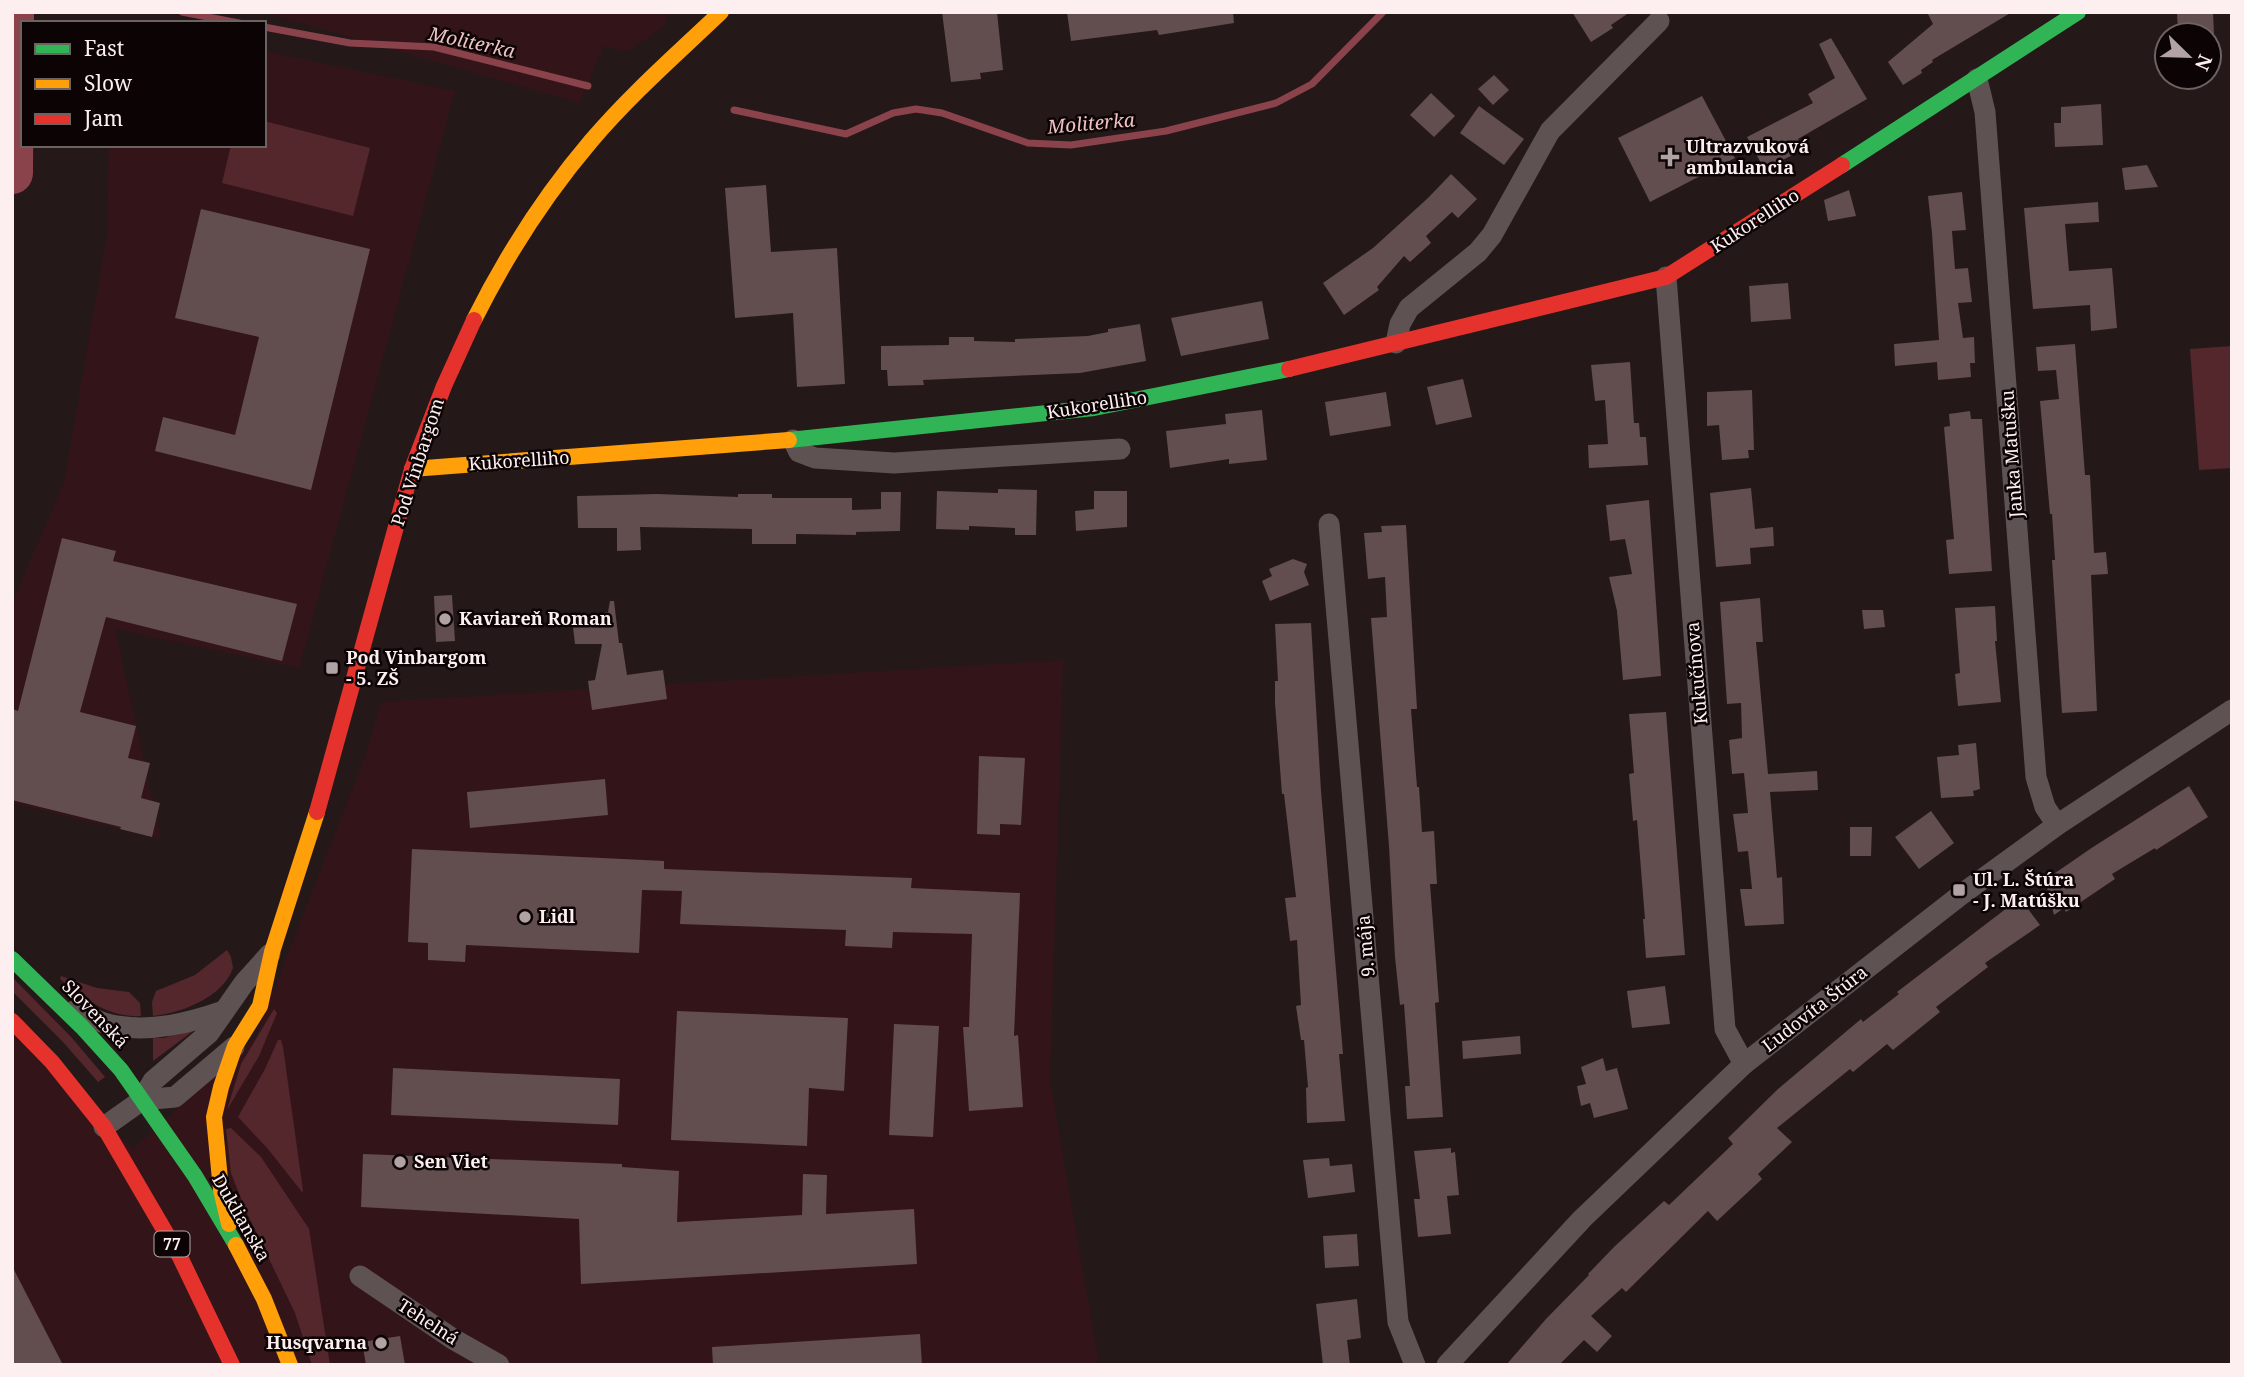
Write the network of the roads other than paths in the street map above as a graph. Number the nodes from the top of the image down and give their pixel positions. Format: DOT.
graph roads {
  1 [pos="721,12"];
  2 [pos="734,12"];
  3 [pos="2078,12"];
  4 [pos="1660,21"];
  5 [pos="693,38"];
  6 [pos="1977,79"];
  7 [pos="1666,277"];
  8 [pos="1396,343"];
  9 [pos="793,440"];
  10 [pos="1120,449"];
  11 [pos="412,469"];
  12 [pos="1329,524"];
  13 [pos="2232,710"];
  14 [pos="2057,825"];
  15 [pos="272,952"];
  16 [pos="12,959"];
  17 [pos="65,1008"];
  18 [pos="224,1011"];
  19 [pos="12,1021"];
  20 [pos="235,1046"];
  21 [pos="1744,1064"];
  22 [pos="142,1100"];
  23 [pos="104,1127"];
  24 [pos="231,1231"];
  25 [pos="359,1276"];
  26 [pos="232,1365"];
  27 [pos="290,1365"];
  28 [pos="499,1365"];
  29 [pos="1415,1365"];
  30 [pos="1447,1365"];
  1 -- 5 [label="street, Pod Vinbargom"];
  2 -- 5 [label="street, Pod Vinbargom"];
  3 -- 6 [label="street, Kukorelliho"];
  4 -- 8 [label="street"];
  5 -- 11 [label="street, Pod Vinbargom"];
  6 -- 7 [label="street, Kukorelliho"];
  6 -- 14 [label="street, Janka Matušku"];
  7 -- 8 [label="street, Kukorelliho"];
  7 -- 21 [label="street, Kukučínova"];
  8 -- 9 [label="street, Kukorelliho"];
  9 -- 10 [label="street"];
  9 -- 11 [label="street, Kukorelliho"];
  11 -- 15 [label="street, Pod Vinbargom"];
  12 -- 29 [label="street, 9. mája"];
  13 -- 14 [label="street, Ľudovíta Štúra"];
  14 -- 21 [label="street, Ľudovíta Štúra"];
  15 -- 18 [label="street, Pod Vinbargom"];
  15 -- 20 [label="street, Pod Vinbargom"];
  16 -- 17 [label="street, Slovenská"];
  17 -- 18 [label="street"];
  17 -- 22 [label="street, Slovenská"];
  18 -- 22 [label="street, Pod Vinbargom"];
  19 -- 23 [label="street, 77"];
  20 -- 22 [label="street, Pod Vinbargom"];
  20 -- 24 [label="street, Pod Vinbargom"];
  21 -- 30 [label="street, Ľudovíta Štúra"];
  22 -- 23 [label="street, Pod Vinbargom"];
  22 -- 24 [label="street, Duklianska"];
  23 -- 26 [label="street, 77"];
  24 -- 27 [label="street, Duklianska"];
  25 -- 28 [label="street, Tehelná"];
}
